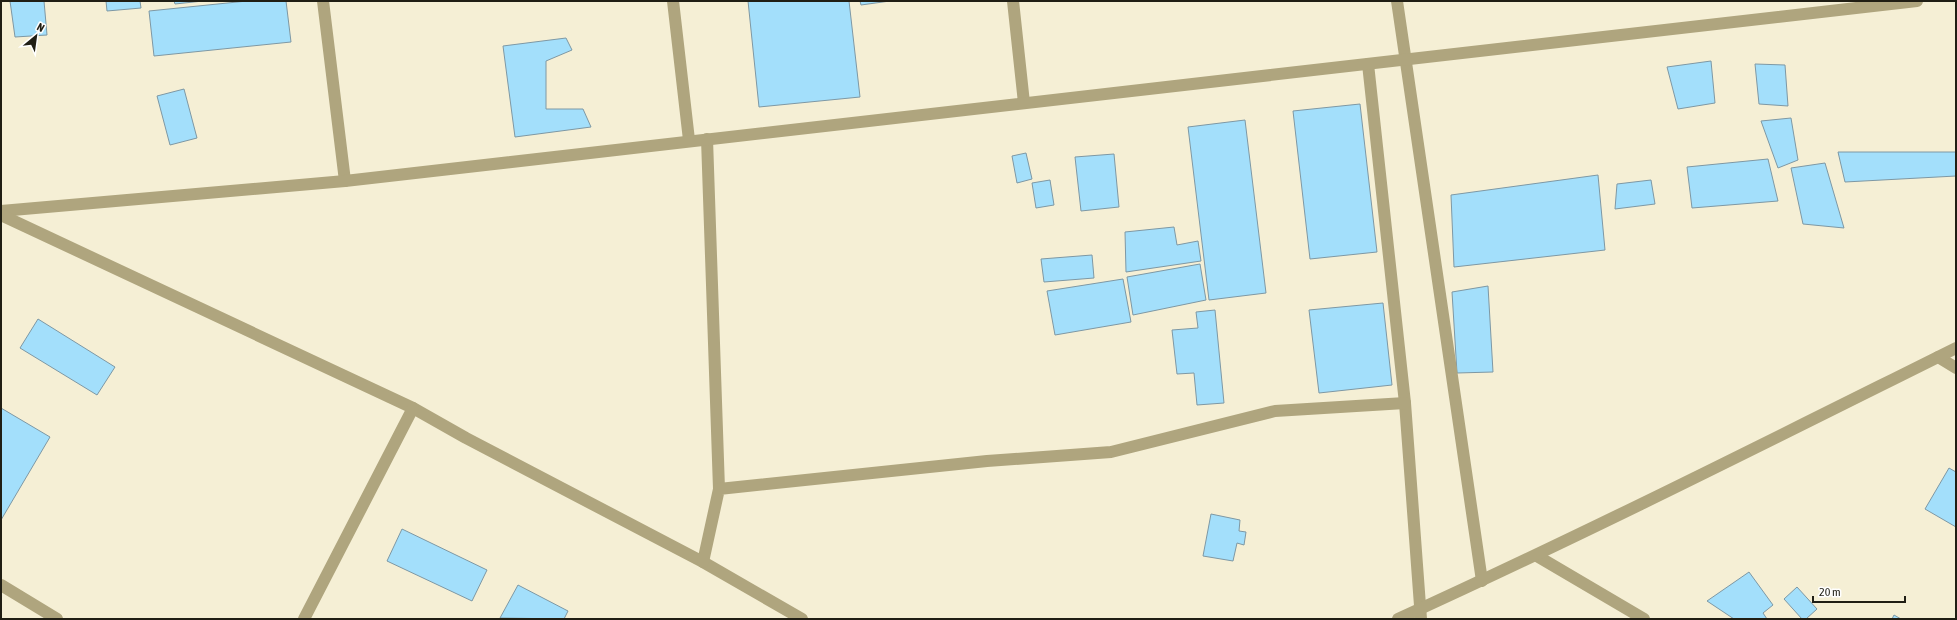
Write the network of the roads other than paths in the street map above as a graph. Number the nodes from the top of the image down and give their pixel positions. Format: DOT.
graph roads {
  1 [pos="323,1"];
  2 [pos="673,1"];
  3 [pos="1014,1"];
  4 [pos="1397,1"];
  5 [pos="1917,1"];
  6 [pos="1406,59"];
  7 [pos="1368,64"];
  8 [pos="1024,103"];
  9 [pos="707,138"];
  10 [pos="689,140"];
  11 [pos="345,181"];
  12 [pos="1,211"];
  13 [pos="1,215"];
  14 [pos="1956,348"];
  15 [pos="1938,357"];
  16 [pos="1956,368"];
  17 [pos="1405,403"];
  18 [pos="413,408"];
  19 [pos="719,489"];
  20 [pos="1537,556"];
  21 [pos="703,562"];
  22 [pos="1482,581"];
  23 [pos="1,585"];
  24 [pos="1421,614"];
  25 [pos="57,619"];
  26 [pos="304,619"];
  27 [pos="802,619"];
  28 [pos="1398,619"];
  29 [pos="1644,619"];
  1 -- 11 [label="street"];
  2 -- 10 [label="street"];
  3 -- 8 [label="street"];
  4 -- 6 [label="street"];
  5 -- 6 [label="street"];
  6 -- 7 [label="street"];
  6 -- 22 [label="street"];
  7 -- 8 [label="street"];
  7 -- 17 [label="street"];
  8 -- 9 [label="street"];
  9 -- 10 [label="street"];
  9 -- 19 [label="street"];
  10 -- 11 [label="street"];
  11 -- 12 [label="street"];
  13 -- 18 [label="street"];
  14 -- 15 [label="street"];
  15 -- 16 [label="street"];
  15 -- 20 [label="street"];
  17 -- 19 [label="street"];
  17 -- 24 [label="street"];
  18 -- 21 [label="street"];
  18 -- 26 [label="street"];
  19 -- 21 [label="street"];
  20 -- 22 [label="street"];
  20 -- 29 [label="street"];
  21 -- 27 [label="street"];
  22 -- 24 [label="street"];
  23 -- 25 [label="street"];
  24 -- 28 [label="street"];
}
